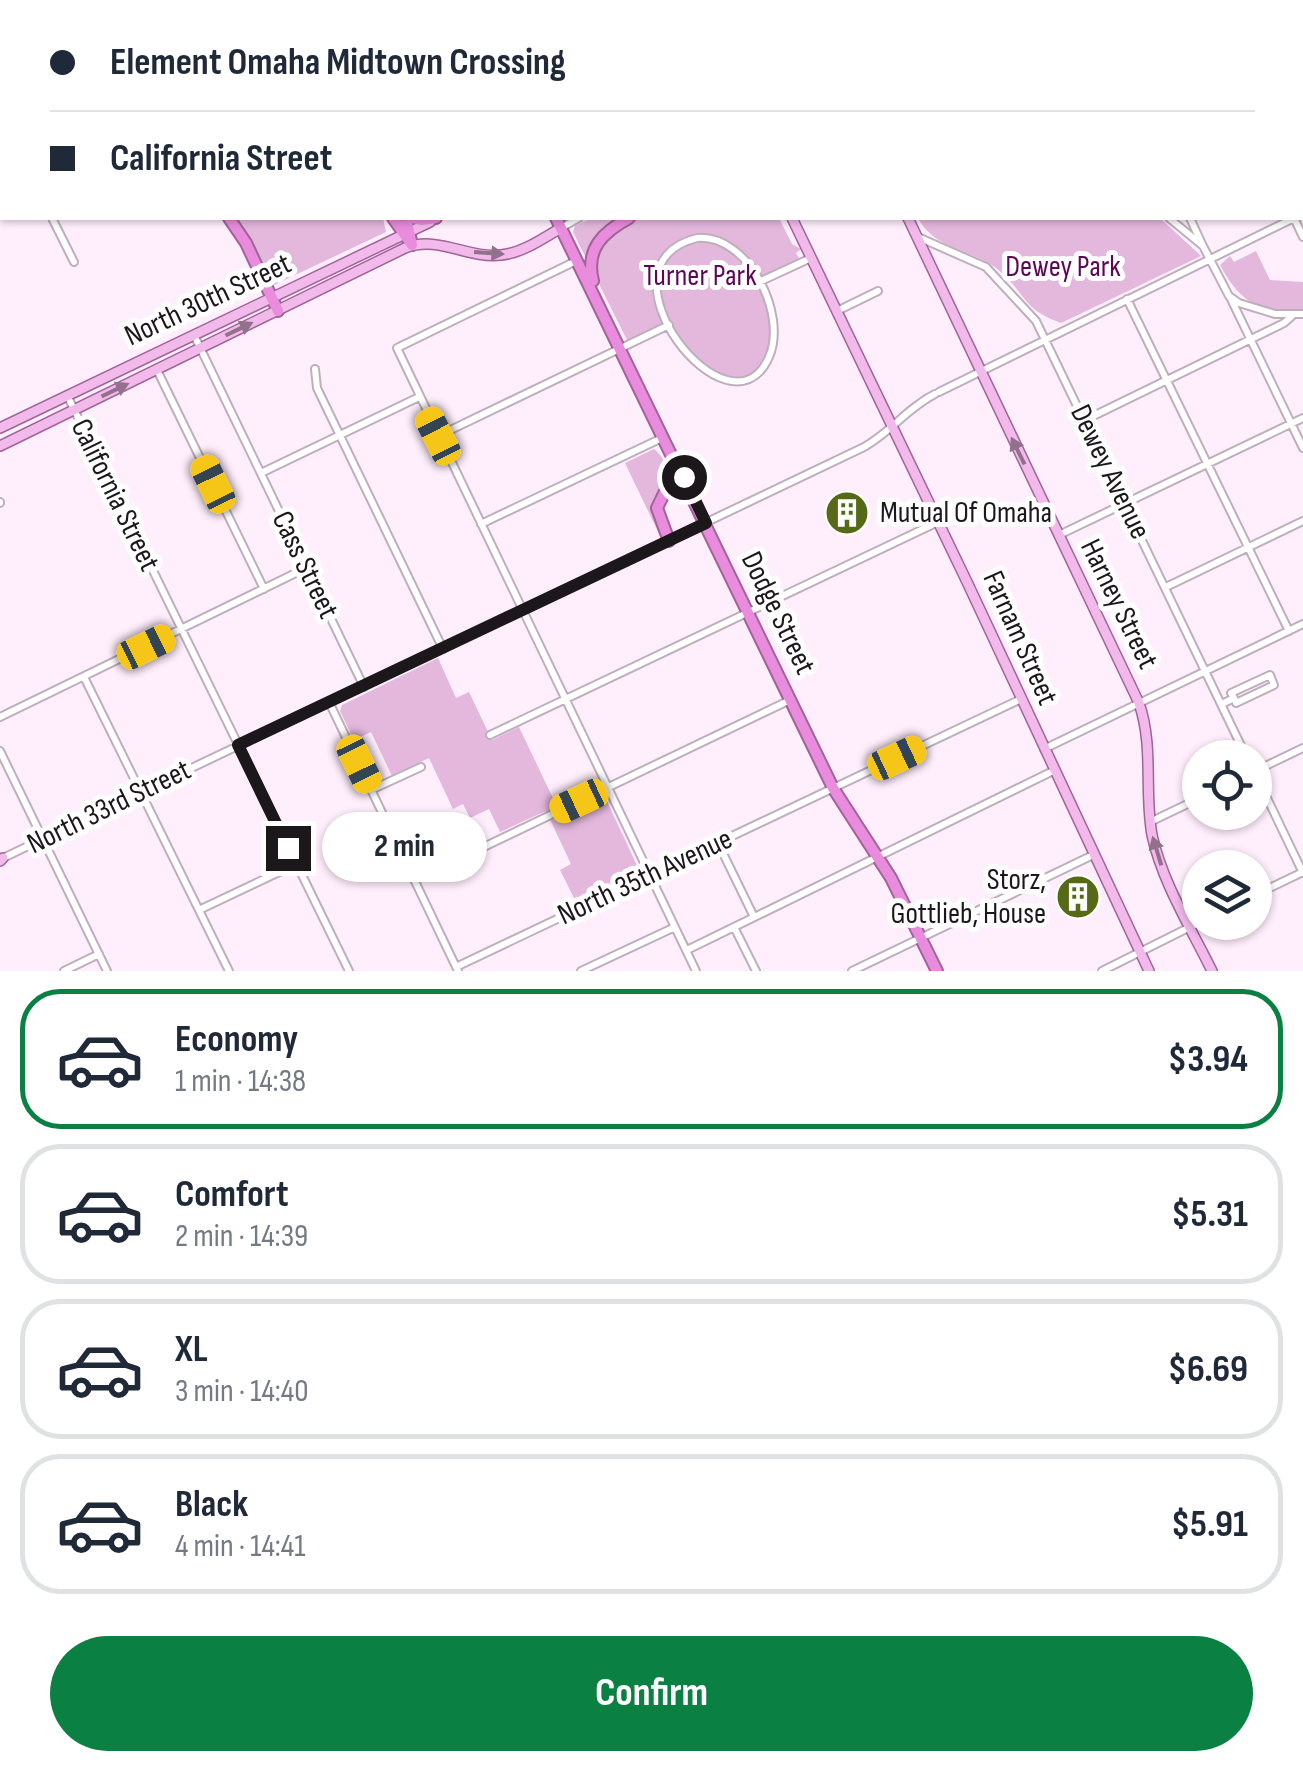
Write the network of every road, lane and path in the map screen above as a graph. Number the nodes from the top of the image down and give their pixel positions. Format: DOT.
graph roads {
  1 [pos="53,220"];
  2 [pos="231,220"];
  3 [pos="395,220"];
  4 [pos="410,220"];
  5 [pos="433,220"];
  6 [pos="626,220"];
  7 [pos="793,220"];
  8 [pos="909,220"];
  9 [pos="1171,220"];
  10 [pos="1191,220"];
  11 [pos="1290,220"];
  12 [pos="558,223"];
  13 [pos="406,234"];
  14 [pos="917,236"];
  15 [pos="568,243"];
  16 [pos="412,245"];
  17 [pos="594,246"];
  18 [pos="1203,246"];
  19 [pos="811,258"];
  20 [pos="1210,258"];
  21 [pos="578,260"];
  22 [pos="74,262"];
  23 [pos="759,282"];
  24 [pos="876,292"];
  25 [pos="271,296"];
  26 [pos="1229,296"];
  27 [pos="1127,299"];
  28 [pos="601,306"];
  29 [pos="278,310"];
  30 [pos="836,311"];
  31 [pos="1303,314"];
  32 [pos="1292,316"];
  33 [pos="669,325"];
  34 [pos="194,334"];
  35 [pos="1045,339"];
  36 [pos="1250,340"];
  37 [pos="201,348"];
  38 [pos="621,348"];
  39 [pos="315,369"];
  40 [pos="157,370"];
  41 [pos="980,372"];
  42 [pos="1166,380"];
  43 [pos="67,395"];
  44 [pos="419,396"];
  45 [pos="74,410"];
  46 [pos="1303,418"];
  47 [pos="1084,420"];
  48 [pos="1291,424"];
  49 [pos="892,426"];
  50 [pos="0,428"];
  51 [pos="340,434"];
  52 [pos="438,436"];
  53 [pos="666,440"];
  54 [pos="0,446"];
  55 [pos="1303,448"];
  56 [pos="1208,464"];
  57 [pos="261,473"];
  58 [pos="1126,503"];
  59 [pos="1303,520"];
  60 [pos="938,522"];
  61 [pos="706,523"];
  62 [pos="481,524"];
  63 [pos="1059,535"];
  64 [pos="669,541"];
  65 [pos="1248,547"];
  66 [pos="306,568"];
  67 [pos="1166,586"];
  68 [pos="264,589"];
  69 [pos="522,611"];
  70 [pos="749,612"];
  71 [pos="1303,624"];
  72 [pos="181,630"];
  73 [pos="1289,631"];
  74 [pos="443,649"];
  75 [pos="1206,670"];
  76 [pos="84,677"];
  77 [pos="364,688"];
  78 [pos="1234,698"];
  79 [pos="565,700"];
  80 [pos="792,700"];
  81 [pos="1020,700"];
  82 [pos="329,702"];
  83 [pos="1139,703"];
  84 [pos="1222,704"];
  85 [pos="0,718"];
  86 [pos="490,735"];
  87 [pos="1239,740"];
  88 [pos="238,745"];
  89 [pos="1303,748"];
  90 [pos="1043,750"];
  91 [pos="0,751"];
  92 [pos="1272,764"];
  93 [pos="421,767"];
  94 [pos="1053,772"];
  95 [pos="608,788"];
  96 [pos="834,788"];
  97 [pos="372,790"];
  98 [pos="140,792"];
  99 [pos="1182,807"];
  100 [pos="1272,807"];
  101 [pos="1150,822"];
  102 [pos="43,839"];
  103 [pos="718,843"];
  104 [pos="1093,855"];
  105 [pos="877,857"];
  106 [pos="1,859"];
  107 [pos="296,864"];
  108 [pos="1303,872"];
  109 [pos="650,875"];
  110 [pos="414,880"];
  111 [pos="1272,888"];
  112 [pos="1182,900"];
  113 [pos="199,910"];
  114 [pos="754,917"];
  115 [pos="675,927"];
  116 [pos="734,927"];
  117 [pos="1182,932"];
  118 [pos="921,938"];
  119 [pos="1201,940"];
  120 [pos="686,950"];
  121 [pos="1140,952"];
  122 [pos="99,954"];
  123 [pos="457,969"];
  124 [pos="64,971"];
  125 [pos="107,971"];
  126 [pos="229,971"];
  127 [pos="348,971"];
  128 [pos="582,971"];
  129 [pos="696,971"];
  130 [pos="756,971"];
  131 [pos="852,971"];
  132 [pos="937,971"];
  133 [pos="1102,971"];
  134 [pos="1149,971"];
  135 [pos="1212,971"];
  1 -- 22 [label="street"];
  2 -- 25 [label="highway"];
  3 -- 13 [label="highway"];
  4 -- 13 [label="highway"];
  5 -- 13 [label="main road, North 30th Street"];
  6 -- 17 [label="highway"];
  7 -- 19 [label="main road, Farnam Street"];
  8 -- 14 [label="main road, Harney Street"];
  9 -- 18 [label="street"];
  10 -- 18 [label="street"];
  11 -- 20 [label="street, North 33rd Street"];
  12 -- 15 [label="highway, Dodge Street"];
  16 -- 12 [label="main road, one-way"];
  13 -- 16 [label="highway"];
  13 -- 25 [label="main road, North 30th Street"];
  14 -- 35 [label="street, Dewey Avenue"];
  14 -- 41 [label="main road, Harney Street"];
  15 -- 17 [label="highway"];
  15 -- 21 [label="highway, Dodge Street"];
  16 -- 29 [label="main road, North 30th Street"];
  17 -- 28 [label="highway"];
  18 -- 20 [label="street"];
  19 -- 23 [label="street"];
  19 -- 30 [label="main road, Farnam Street"];
  20 -- 26 [label="street"];
  20 -- 27 [label="street, North 33rd Street"];
  21 -- 28 [label="highway, Dodge Street"];
  21 -- 44 [label="street"];
  23 -- 33 [label="street"];
  23 -- 33 [label="street"];
  24 -- 30 [label="street"];
  25 -- 29 [label="highway"];
  25 -- 34 [label="main road, North 30th Street"];
  26 -- 32 [label="street"];
  26 -- 36 [label="street"];
  27 -- 35 [label="street, North 33rd Street"];
  27 -- 42 [label="street"];
  28 -- 38 [label="highway, Dodge Street"];
  37 -- 29 [label="main road, North 30th Street, one-way"];
  30 -- 49 [label="main road, Farnam Street"];
  31 -- 32 [label="street"];
  32 -- 36 [label="street"];
  33 -- 38 [label="street"];
  34 -- 37 [label="street, Cass Street"];
  34 -- 43 [label="main road, North 30th Street"];
  35 -- 41 [label="street, North 33rd Street"];
  35 -- 47 [label="street, Dewey Avenue"];
  36 -- 42 [label="street"];
  36 -- 48 [label="street"];
  37 -- 40 [label="main road, North 30th Street"];
  37 -- 57 [label="street, Cass Street"];
  38 -- 52 [label="street"];
  38 -- 53 [label="highway, Dodge Street"];
  39 -- 51 [label="street"];
  45 -- 40 [label="main road, North 30th Street, one-way"];
  40 -- 68 [label="street"];
  41 -- 49 [label="street, North 33rd Street"];
  63 -- 41 [label="main road, Harney Street, one-way"];
  42 -- 47 [label="street"];
  42 -- 56 [label="street"];
  43 -- 45 [label="street, California Street"];
  43 -- 50 [label="main road, North 30th Street"];
  44 -- 51 [label="street"];
  44 -- 52 [label="street"];
  45 -- 54 [label="main road, North 30th Street"];
  45 -- 72 [label="street, California Street"];
  46 -- 48 [label="street"];
  47 -- 58 [label="street, Dewey Avenue"];
  48 -- 55 [label="street"];
  48 -- 56 [label="street"];
  49 -- 60 [label="main road, Farnam Street"];
  49 -- 61 [label="street, North 33rd Street"];
  51 -- 57 [label="street"];
  51 -- 74 [label="street"];
  52 -- 62 [label="street"];
  53 -- 61 [label="highway, Dodge Street"];
  53 -- 62 [label="street"];
  53 -- 64 [label="highway"];
  56 -- 58 [label="street"];
  56 -- 65 [label="street"];
  57 -- 66 [label="street, Cass Street"];
  58 -- 63 [label="street"];
  58 -- 67 [label="street, Dewey Avenue"];
  59 -- 65 [label="street"];
  60 -- 70 [label="street"];
  60 -- 81 [label="main road, Farnam Street"];
  61 -- 64 [label="street, North 33rd Street"];
  61 -- 70 [label="highway, Dodge Street"];
  62 -- 69 [label="street"];
  63 -- 83 [label="main road, Harney Street"];
  64 -- 69 [label="street, North 33rd Street"];
  65 -- 67 [label="street"];
  65 -- 73 [label="street"];
  66 -- 68 [label="street"];
  66 -- 77 [label="street, Cass Street"];
  67 -- 75 [label="street, Dewey Avenue"];
  68 -- 72 [label="street"];
  69 -- 74 [label="street, North 33rd Street"];
  69 -- 79 [label="street"];
  70 -- 79 [label="street"];
  70 -- 80 [label="highway, Dodge Street"];
  71 -- 73 [label="street"];
  72 -- 76 [label="street"];
  72 -- 88 [label="street, California Street"];
  73 -- 75 [label="street"];
  74 -- 77 [label="street, North 33rd Street"];
  75 -- 83 [label="street"];
  75 -- 84 [label="street, Dewey Avenue"];
  76 -- 85 [label="street"];
  76 -- 98 [label="street"];
  77 -- 82 [label="street, North 33rd Street"];
  78 -- 78 [label="street"];
  78 -- 84 [label="street"];
  79 -- 86 [label="street"];
  79 -- 95 [label="street"];
  80 -- 95 [label="street"];
  80 -- 96 [label="highway, Dodge Street"];
  81 -- 90 [label="main road, Farnam Street"];
  81 -- 96 [label="street, North 35th Avenue"];
  82 -- 88 [label="street, North 33rd Street"];
  82 -- 97 [label="street"];
  83 -- 90 [label="street"];
  83 -- 101 [label="main road, Harney Street"];
  84 -- 87 [label="street, Dewey Avenue"];
  88 -- 98 [label="street, North 33rd Street"];
  88 -- 107 [label="street, California Street"];
  89 -- 92 [label="street"];
  90 -- 94 [label="main road, Farnam Street"];
  91 -- 102 [label="street"];
  93 -- 97 [label="street"];
  94 -- 104 [label="main road, Farnam Street"];
  94 -- 105 [label="street"];
  95 -- 109 [label="street"];
  95 -- 110 [label="street"];
  96 -- 103 [label="street, North 35th Avenue"];
  96 -- 105 [label="highway, Dodge Street"];
  97 -- 110 [label="street"];
  98 -- 102 [label="street, North 33rd Street"];
  98 -- 113 [label="street"];
  99 -- 101 [label="street"];
  100 -- 108 [label="street"];
  112 -- 101 [label="main road, Harney Street, one-way"];
  102 -- 106 [label="street, North 33rd Street"];
  102 -- 122 [label="street"];
  103 -- 109 [label="street, North 35th Avenue"];
  103 -- 114 [label="street"];
  104 -- 118 [label="street"];
  104 -- 121 [label="main road, Farnam Street"];
  105 -- 114 [label="street"];
  105 -- 118 [label="highway, Dodge Street"];
  107 -- 113 [label="street"];
  107 -- 127 [label="street, California Street"];
  108 -- 111 [label="street"];
  109 -- 115 [label="street"];
  109 -- 123 [label="street, North 35th Avenue"];
  110 -- 123 [label="street"];
  113 -- 126 [label="street"];
  114 -- 116 [label="street"];
  115 -- 120 [label="street"];
  115 -- 128 [label="street"];
  116 -- 120 [label="street"];
  116 -- 130 [label="street"];
  117 -- 121 [label="street"];
  118 -- 131 [label="street"];
  118 -- 132 [label="highway, Dodge Street"];
  119 -- 135 [label="main road, Harney Street"];
  120 -- 129 [label="street"];
  121 -- 133 [label="street"];
  121 -- 134 [label="main road, Farnam Street"];
  122 -- 124 [label="street"];
  122 -- 125 [label="street"];
}
